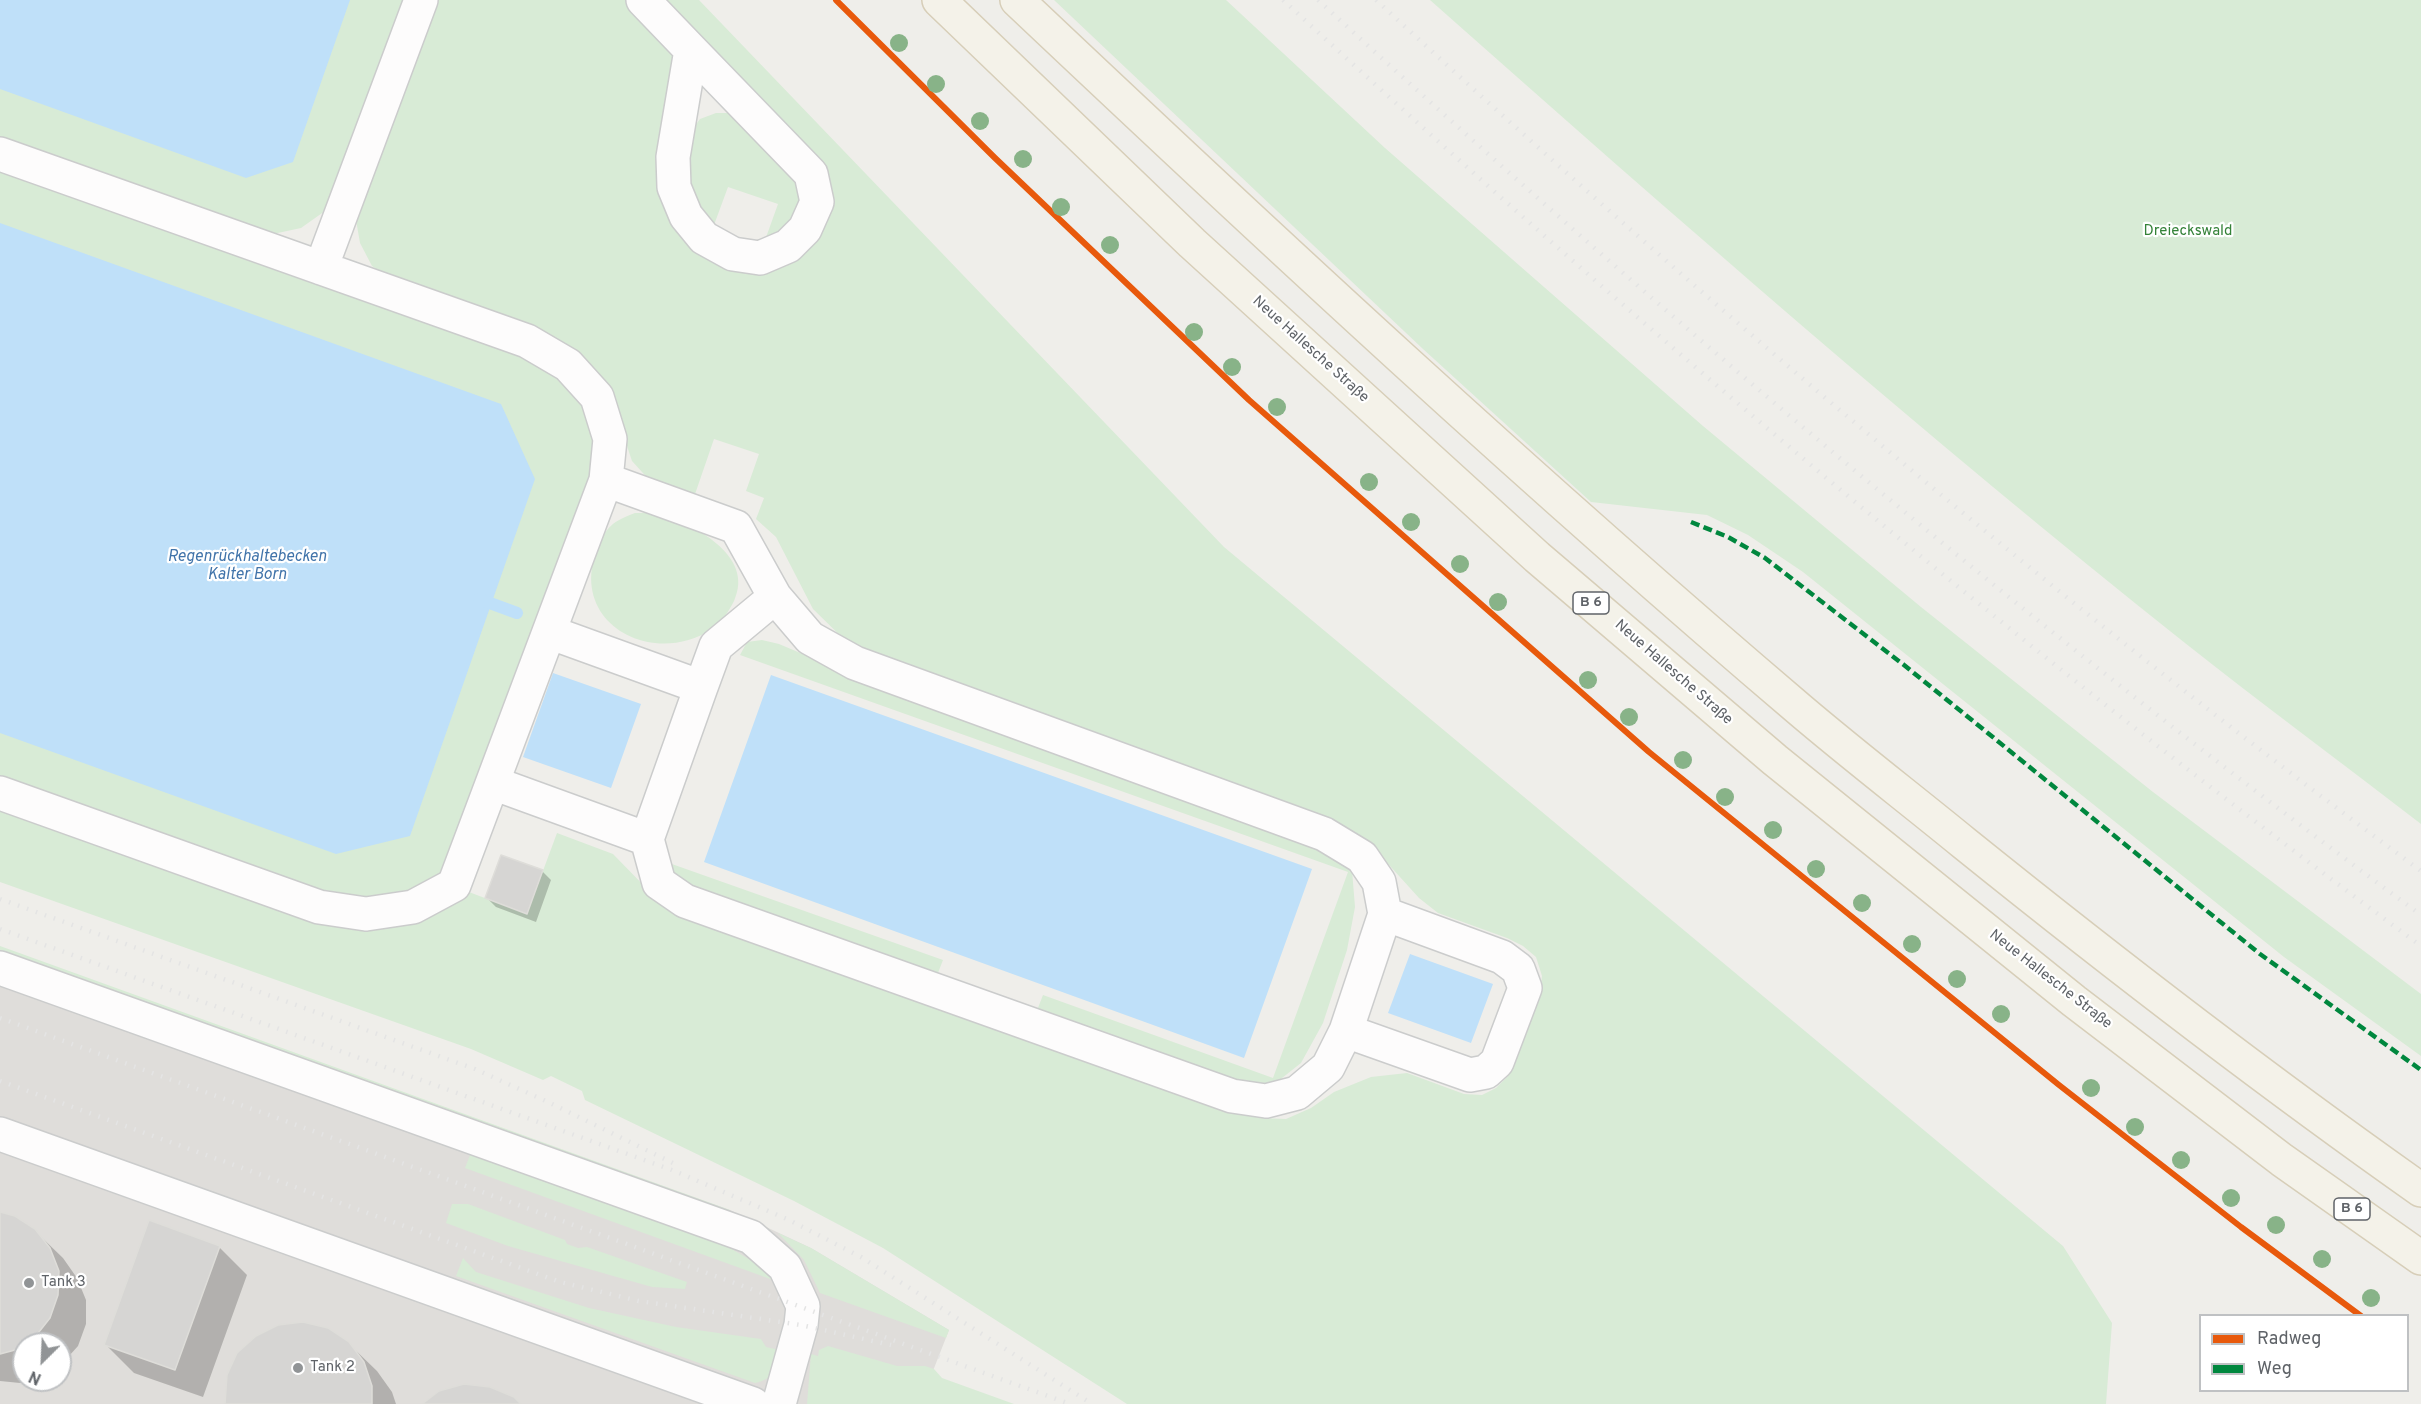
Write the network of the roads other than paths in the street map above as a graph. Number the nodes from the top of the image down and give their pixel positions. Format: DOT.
graph roads {
  1 [pos="421,0"];
  2 [pos="643,0"];
  3 [pos="939,0"];
  4 [pos="1017,0"];
  5 [pos="691,50"];
  6 [pos="0,154"];
  7 [pos="321,268"];
  8 [pos="606,480"];
  9 [pos="775,597"];
  10 [pos="549,633"];
  11 [pos="701,687"];
  12 [pos="493,783"];
  13 [pos="0,793"];
  14 [pos="647,839"];
  15 [pos="1385,914"];
  16 [pos="0,968"];
  17 [pos="1346,1031"];
  18 [pos="0,1134"];
  19 [pos="2421,1190"];
  20 [pos="2421,1258"];
  21 [pos="753,1404"];
  22 [pos="779,1404"];
  1 -- 7 [label="lane"];
  2 -- 5 [label="lane"];
  3 -- 20 [label="main road, Neue Hallesche Straße / B 6"];
  4 -- 19 [label="main road"];
  5 -- 5 [label="lane"];
  6 -- 7 [label="lane"];
  7 -- 8 [label="lane"];
  8 -- 9 [label="lane"];
  8 -- 10 [label="lane"];
  9 -- 11 [label="lane"];
  9 -- 15 [label="lane"];
  10 -- 11 [label="lane"];
  10 -- 12 [label="lane"];
  11 -- 14 [label="lane"];
  12 -- 13 [label="lane"];
  12 -- 14 [label="lane"];
  14 -- 17 [label="lane"];
  15 -- 17 [label="lane"];
  15 -- 17 [label="lane"];
  16 -- 22 [label="lane"];
  18 -- 21 [label="lane"];
}
